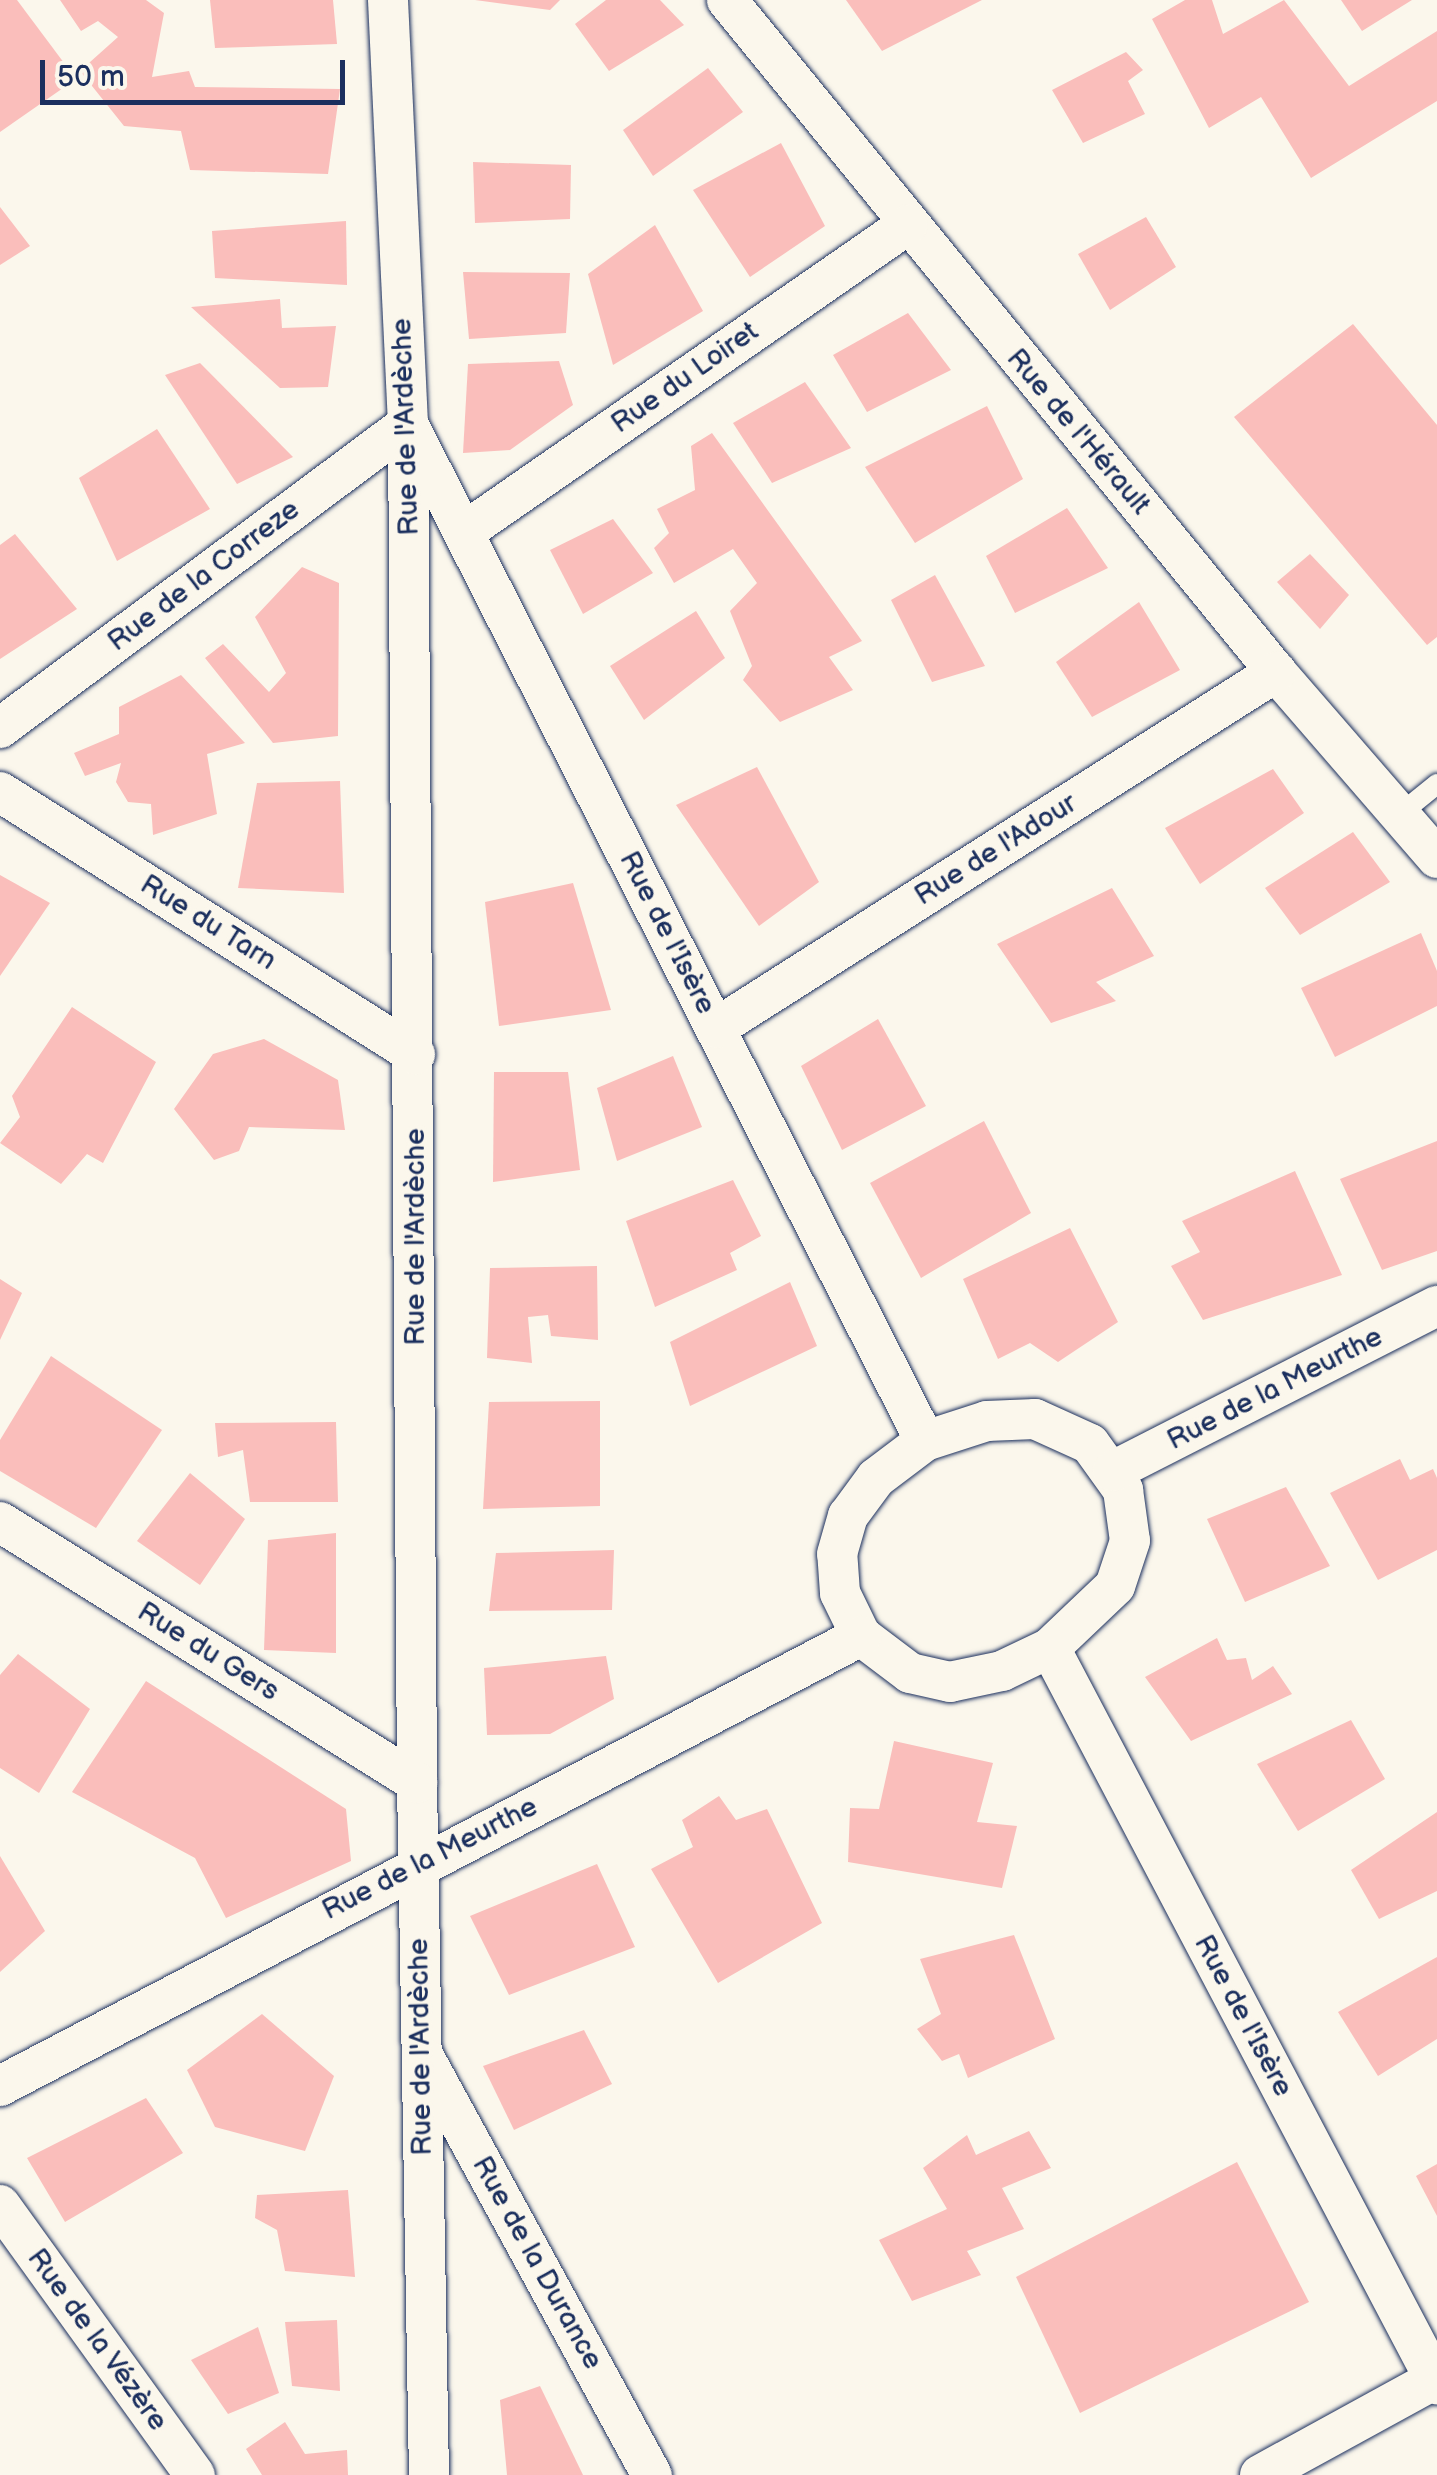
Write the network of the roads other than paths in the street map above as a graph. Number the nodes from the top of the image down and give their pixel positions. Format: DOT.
graph roads {
  1 [pos="388,0"];
  2 [pos="728,0"];
  3 [pos="907,224"];
  4 [pos="408,424"];
  5 [pos="464,532"];
  6 [pos="1276,672"];
  7 [pos="0,728"];
  8 [pos="1437,784"];
  9 [pos="0,792"];
  10 [pos="1400,814"];
  11 [pos="1437,858"];
  12 [pos="716,1028"];
  13 [pos="416,1054"];
  14 [pos="1437,1306"];
  15 [pos="926,1441"];
  16 [pos="1113,1471"];
  17 [pos="0,1522"];
  18 [pos="861,1636"];
  19 [pos="1050,1648"];
  20 [pos="417,1783"];
  21 [pos="420,1864"];
  22 [pos="420,2052"];
  23 [pos="0,2086"];
  24 [pos="0,2205"];
  25 [pos="1436,2381"];
  26 [pos="195,2475"];
  27 [pos="429,2475"];
  28 [pos="652,2475"];
  29 [pos="1260,2475"];
  1 -- 4 [label="street, Rue de l'Ardèche"];
  2 -- 3 [label="street, Rue de l'Hérault"];
  3 -- 5 [label="street, Rue du Loiret"];
  3 -- 6 [label="street, Rue de l'Hérault"];
  4 -- 5 [label="street, Rue de l'Isère"];
  4 -- 7 [label="street, Rue de la Correze"];
  4 -- 13 [label="street, Rue de l'Ardèche"];
  5 -- 12 [label="street, Rue de l'Isère"];
  6 -- 10 [label="street, Rue de l'Hérault"];
  6 -- 12 [label="street, Rue de l'Adour"];
  8 -- 10 [label="lane"];
  9 -- 13 [label="street, Rue du Tarn"];
  10 -- 11 [label="street, Rue de l'Hérault"];
  12 -- 15 [label="street, Rue de l'Isère"];
  13 -- 20 [label="street, Rue de l'Ardèche"];
  14 -- 16 [label="street, Rue de la Meurthe"];
  15 -- 16 [label="street"];
  15 -- 18 [label="street"];
  16 -- 19 [label="street"];
  17 -- 20 [label="street, Rue du Gers"];
  18 -- 19 [label="street"];
  18 -- 21 [label="street, Rue de la Meurthe"];
  19 -- 25 [label="street, Rue de l'Isère"];
  20 -- 21 [label="street, Rue de l'Ardèche"];
  21 -- 22 [label="street, Rue de l'Ardèche"];
  21 -- 23 [label="street, Rue de la Meurthe"];
  22 -- 27 [label="street, Rue de l'Ardèche"];
  22 -- 28 [label="street, Rue de la Durance"];
  24 -- 26 [label="street, Rue de la Vézère"];
  25 -- 29 [label="street"];
}
